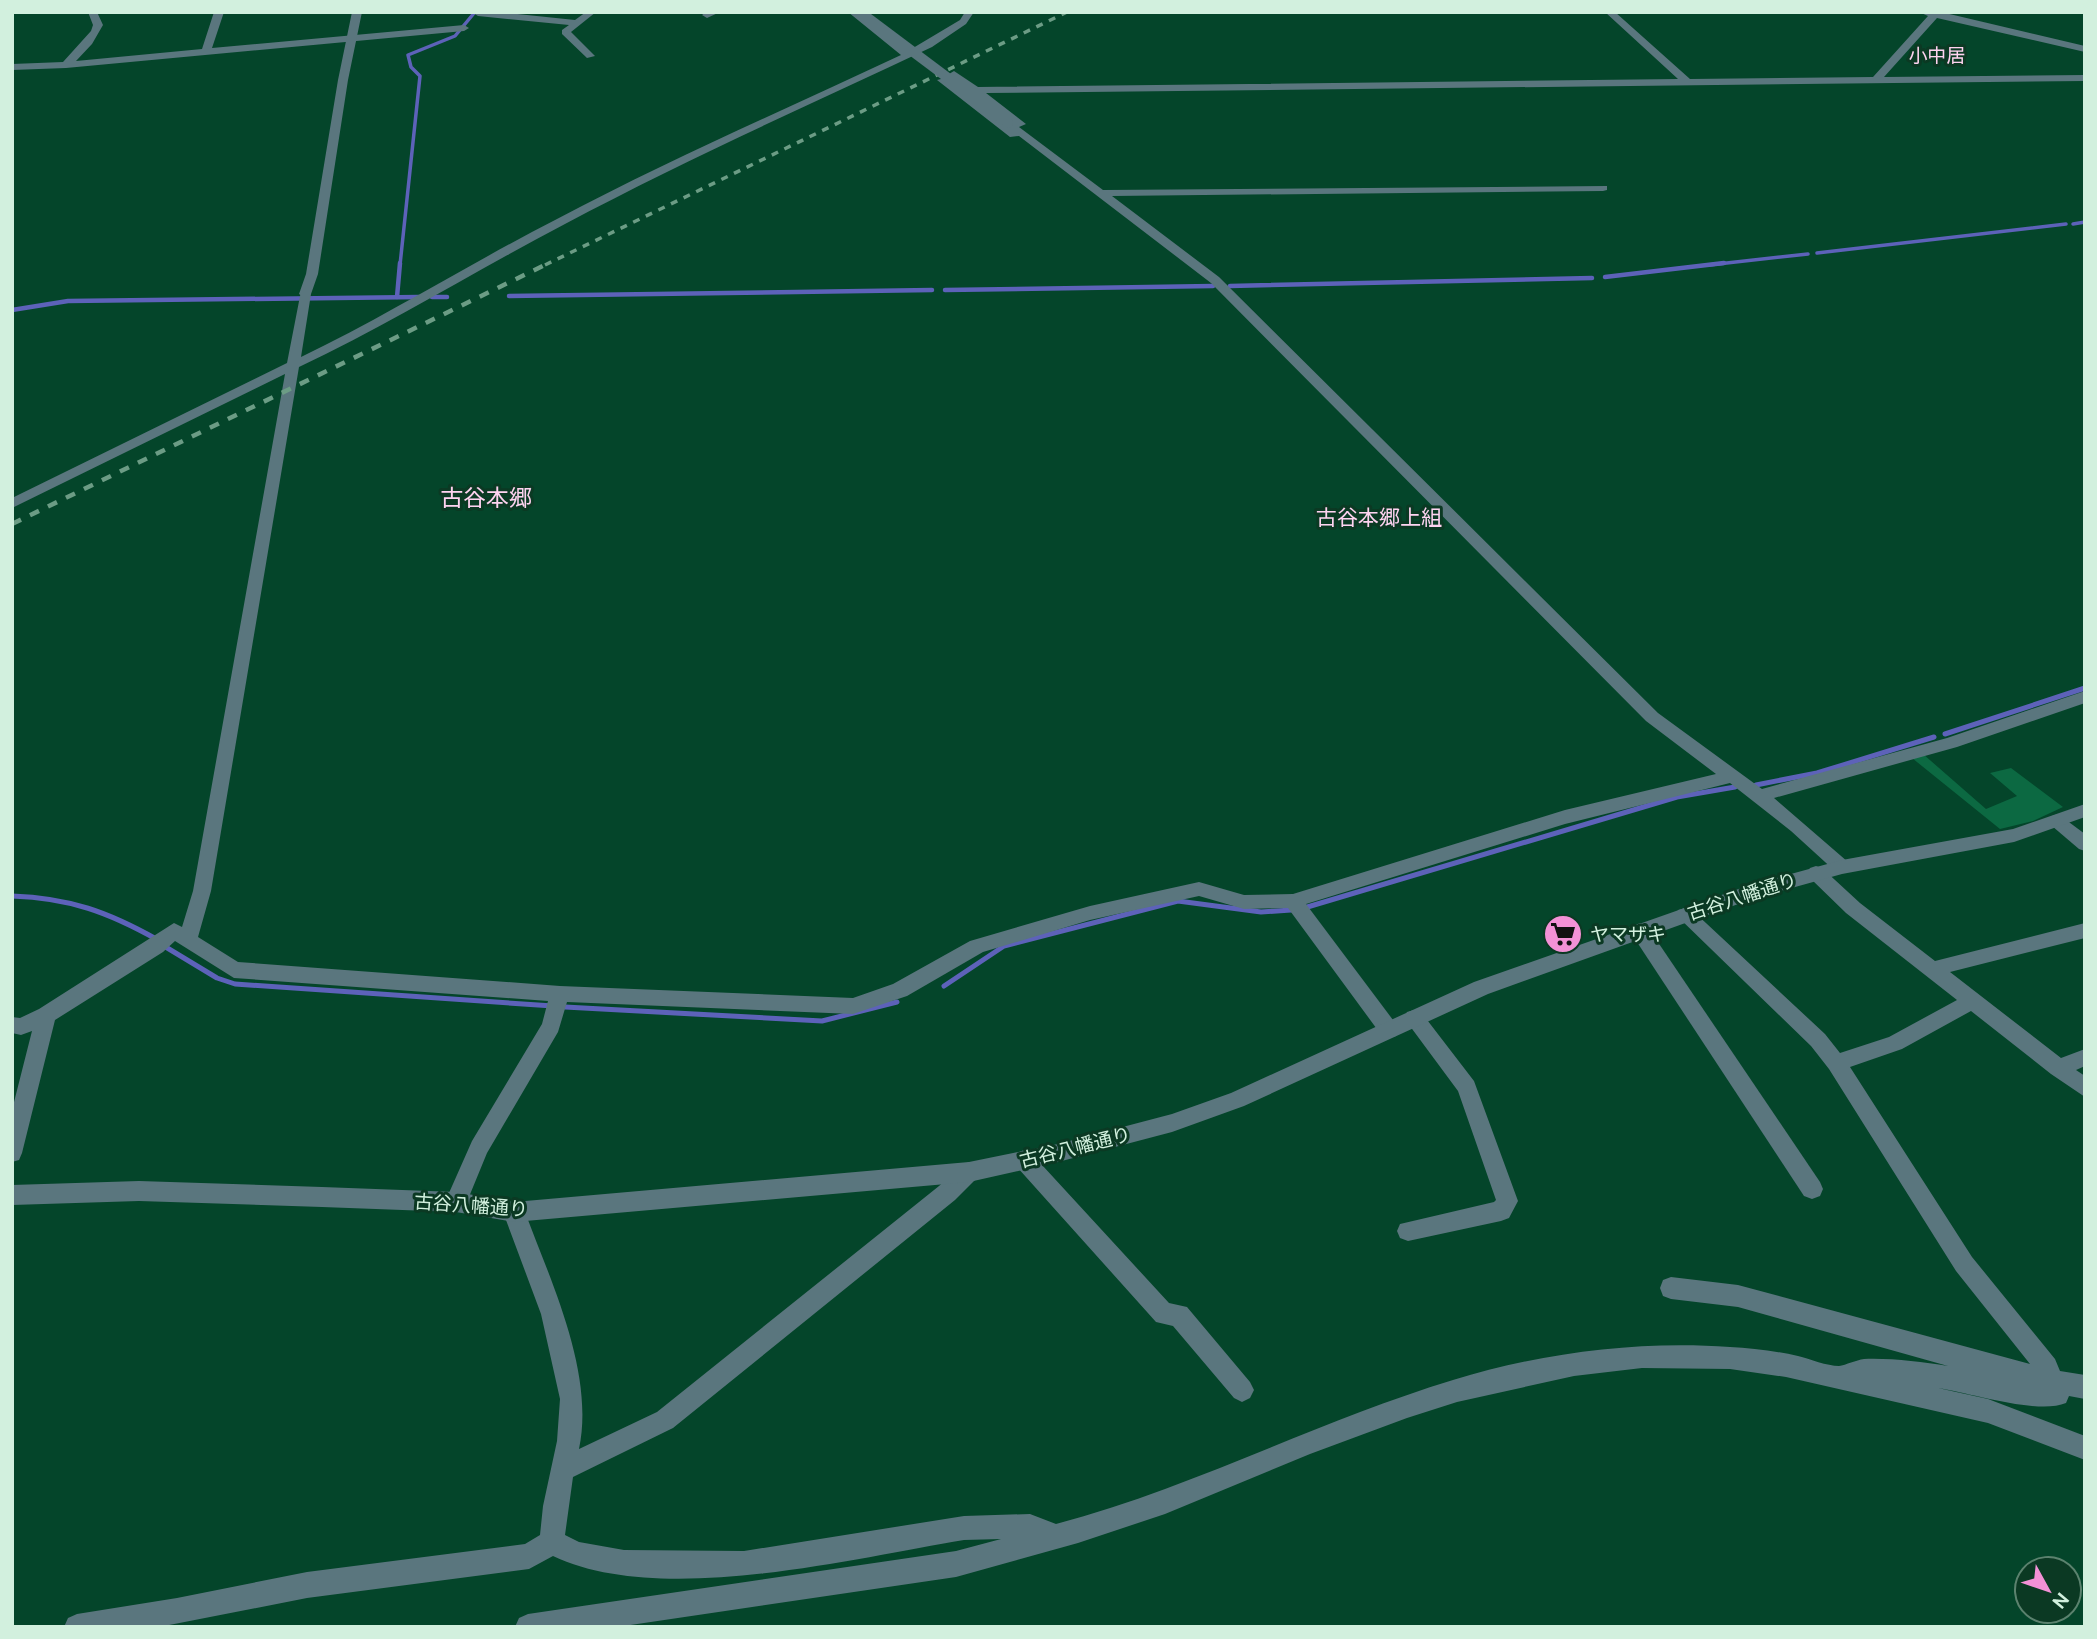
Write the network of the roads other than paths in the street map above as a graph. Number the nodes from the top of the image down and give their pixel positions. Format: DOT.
graph roads {
  1 [pos="92,12"];
  2 [pos="219,12"];
  3 [pos="357,12"];
  4 [pos="478,12"];
  5 [pos="592,12"];
  6 [pos="852,12"];
  7 [pos="860,12"];
  8 [pos="869,12"];
  9 [pos="970,12"];
  10 [pos="1609,12"];
  11 [pos="1923,12"];
  12 [pos="1935,14"];
  13 [pos="577,23"];
  14 [pos="464,28"];
  15 [pos="352,37"];
  16 [pos="457,38"];
  17 [pos="2085,49"];
  18 [pos="206,51"];
  19 [pos="913,52"];
  20 [pos="590,56"];
  21 [pos="66,65"];
  22 [pos="12,67"];
  23 [pos="954,74"];
  24 [pos="2085,78"];
  25 [pos="942,80"];
  26 [pos="1876,80"];
  27 [pos="1687,82"];
  28 [pos="976,90"];
  29 [pos="1052,155"];
  30 [pos="1603,188"];
  31 [pos="1102,193"];
  32 [pos="293,365"];
  33 [pos="12,504"];
  34 [pos="2085,697"];
  35 [pos="1730,777"];
  36 [pos="1759,796"];
  37 [pos="2085,810"];
  38 [pos="2058,821"];
  39 [pos="2085,844"];
  40 [pos="1842,867"];
  41 [pos="1816,873"];
  42 [pos="1293,901"];
  43 [pos="1685,915"];
  44 [pos="2085,930"];
  45 [pos="1640,931"];
  46 [pos="188,940"];
  47 [pos="1933,969"];
  48 [pos="559,995"];
  49 [pos="1972,1000"];
  50 [pos="46,1015"];
  51 [pos="1414,1018"];
  52 [pos="12,1025"];
  53 [pos="1389,1030"];
  54 [pos="2085,1057"];
  55 [pos="1836,1063"];
  56 [pos="2058,1069"];
  57 [pos="2085,1088"];
  58 [pos="12,1153"];
  59 [pos="1024,1160"];
  60 [pos="969,1172"];
  61 [pos="1812,1189"];
  62 [pos="12,1195"];
  63 [pos="456,1202"];
  64 [pos="514,1212"];
  65 [pos="1408,1231"];
  66 [pos="1671,1287"];
  67 [pos="1838,1376"];
  68 [pos="2066,1384"];
  69 [pos="1242,1390"];
  70 [pos="2085,1448"];
  71 [pos="563,1469"];
  72 [pos="1056,1537"];
  73 [pos="552,1542"];
  74 [pos="77,1627"];
  75 [pos="528,1627"];
  1 -- 21 [label="street"];
  2 -- 18 [label="street"];
  3 -- 15 [label="street"];
  4 -- 13 [label="street"];
  4 -- 14 [label="street"];
  5 -- 13 [label="street"];
  6 -- 19 [label="street"];
  7 -- 29 [label="street, bridge"];
  8 -- 19 [label="street"];
  9 -- 19 [label="street"];
  10 -- 27 [label="street"];
  11 -- 12 [label="street"];
  12 -- 17 [label="street"];
  12 -- 26 [label="street"];
  13 -- 20 [label="street"];
  14 -- 15 [label="street"];
  14 -- 16 [label="street"];
  15 -- 18 [label="street"];
  15 -- 32 [label="street"];
  18 -- 21 [label="street"];
  19 -- 32 [label="street"];
  21 -- 22 [label="street"];
  23 -- 28 [label="street"];
  24 -- 26 [label="street"];
  25 -- 29 [label="street"];
  26 -- 27 [label="street"];
  27 -- 28 [label="street"];
  28 -- 29 [label="street"];
  29 -- 31 [label="street"];
  30 -- 31 [label="street"];
  31 -- 35 [label="street"];
  32 -- 33 [label="street"];
  32 -- 46 [label="street"];
  34 -- 36 [label="street"];
  35 -- 36 [label="street"];
  35 -- 42 [label="street"];
  36 -- 40 [label="street"];
  37 -- 38 [label="street, 古谷八幡通り"];
  38 -- 39 [label="street"];
  38 -- 40 [label="street, 古谷八幡通り"];
  40 -- 41 [label="street, 古谷八幡通り"];
  41 -- 43 [label="street, 古谷八幡通り"];
  41 -- 47 [label="street"];
  42 -- 48 [label="street"];
  42 -- 53 [label="street"];
  43 -- 45 [label="street, 古谷八幡通り"];
  43 -- 55 [label="street"];
  44 -- 47 [label="street"];
  45 -- 51 [label="street, 古谷八幡通り"];
  45 -- 61 [label="street"];
  46 -- 48 [label="street"];
  46 -- 50 [label="street"];
  47 -- 49 [label="street"];
  48 -- 63 [label="street"];
  49 -- 55 [label="street"];
  49 -- 56 [label="street"];
  50 -- 52 [label="street"];
  50 -- 58 [label="street"];
  51 -- 53 [label="street, 古谷八幡通り"];
  51 -- 65 [label="street"];
  53 -- 59 [label="street, 古谷八幡通り"];
  54 -- 56 [label="street"];
  55 -- 68 [label="street"];
  56 -- 57 [label="street"];
  59 -- 60 [label="street, 古谷八幡通り"];
  59 -- 69 [label="street"];
  60 -- 64 [label="street, 古谷八幡通り"];
  60 -- 71 [label="street"];
  62 -- 63 [label="street, 古谷八幡通り"];
  63 -- 64 [label="street, 古谷八幡通り"];
  64 -- 71 [label="street"];
  66 -- 68 [label="street"];
  67 -- 68 [label="street"];
  67 -- 70 [label="street"];
  67 -- 72 [label="street"];
  71 -- 73 [label="street"];
  72 -- 73 [label="street"];
  72 -- 75 [label="street"];
  73 -- 74 [label="street"];
}
